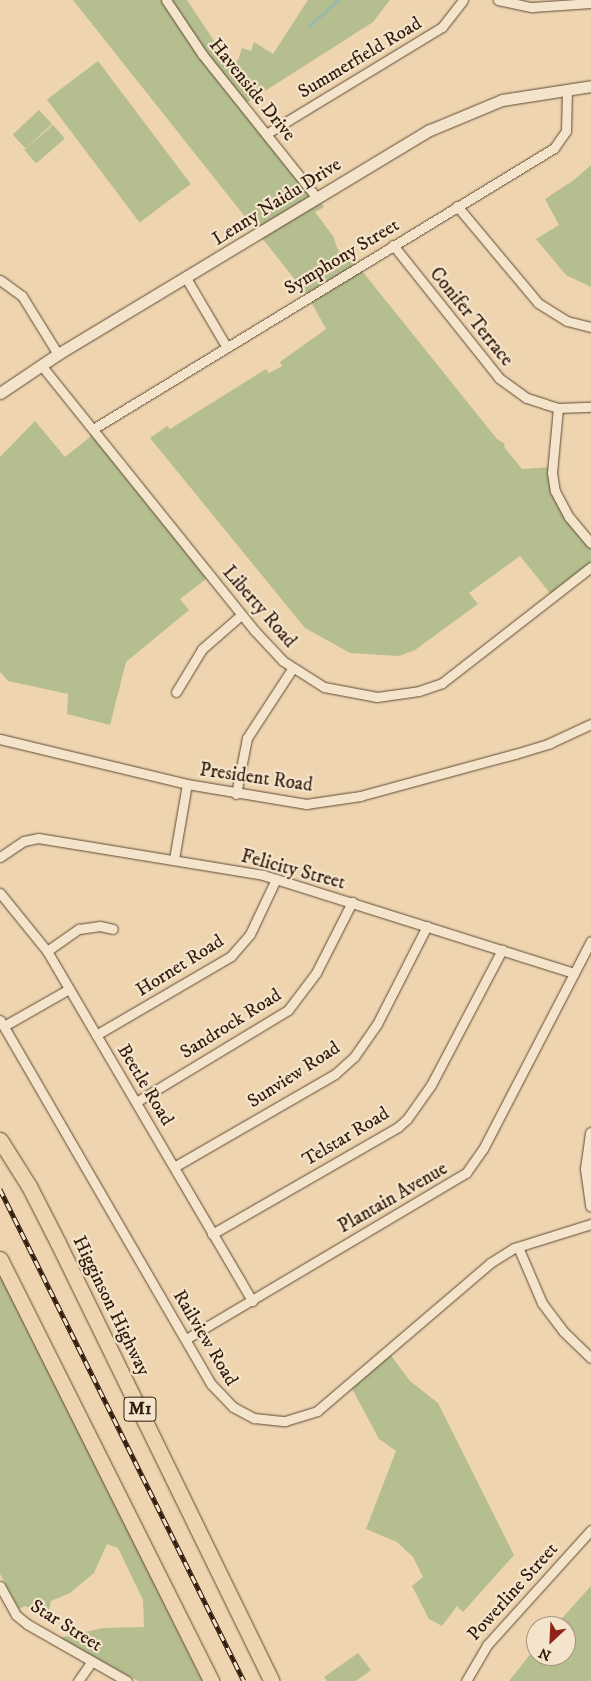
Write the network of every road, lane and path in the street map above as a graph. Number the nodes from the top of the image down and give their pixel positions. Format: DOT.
graph roads {
  1 [pos="166,0"];
  2 [pos="463,0"];
  3 [pos="498,0"];
  4 [pos="591,3"];
  5 [pos="591,86"];
  6 [pos="567,89"];
  7 [pos="266,134"];
  8 [pos="317,198"];
  9 [pos="457,206"];
  10 [pos="393,245"];
  11 [pos="186,278"];
  12 [pos="0,280"];
  13 [pos="591,328"];
  14 [pos="226,346"];
  15 [pos="58,354"];
  16 [pos="41,365"];
  17 [pos="0,393"];
  18 [pos="591,406"];
  19 [pos="558,408"];
  20 [pos="93,429"];
  21 [pos="591,543"];
  22 [pos="591,567"];
  23 [pos="241,615"];
  24 [pos="292,668"];
  25 [pos="176,692"];
  26 [pos="591,724"];
  27 [pos="0,739"];
  28 [pos="187,784"];
  29 [pos="236,794"];
  30 [pos="0,857"];
  31 [pos="174,860"];
  32 [pos="276,879"];
  33 [pos="0,893"];
  34 [pos="352,902"];
  35 [pos="427,926"];
  36 [pos="113,929"];
  37 [pos="591,941"];
  38 [pos="502,950"];
  39 [pos="47,951"];
  40 [pos="574,973"];
  41 [pos="69,989"];
  42 [pos="2,1023"];
  43 [pos="96,1035"];
  44 [pos="136,1102"];
  45 [pos="591,1133"];
  46 [pos="0,1140"];
  47 [pos="174,1167"];
  48 [pos="591,1206"];
  49 [pos="591,1224"];
  50 [pos="212,1234"];
  51 [pos="518,1247"];
  52 [pos="0,1259"];
  53 [pos="252,1301"];
  54 [pos="186,1339"];
  55 [pos="591,1358"];
  56 [pos="591,1530"];
  57 [pos="0,1586"];
  58 [pos="92,1661"];
  59 [pos="78,1681"];
  60 [pos="127,1681"];
  61 [pos="211,1681"];
  62 [pos="272,1681"];
  63 [pos="466,1681"];
  1 -- 7 [label="street, Havenside Drive"];
  2 -- 7 [label="street, Summerfield Road"];
  3 -- 4 [label="street"];
  5 -- 6 [label="street, Lenny Naidu Drive"];
  6 -- 8 [label="street, Lenny Naidu Drive"];
  6 -- 9 [label="street, Symphony Street"];
  7 -- 8 [label="street, Havenside Drive"];
  8 -- 11 [label="street, Lenny Naidu Drive"];
  9 -- 10 [label="street, Symphony Street"];
  9 -- 13 [label="street"];
  10 -- 14 [label="street, Symphony Street"];
  10 -- 19 [label="street, Conifer Terrace"];
  11 -- 14 [label="street"];
  11 -- 15 [label="street, Lenny Naidu Drive"];
  12 -- 15 [label="street"];
  14 -- 20 [label="street, Symphony Street"];
  15 -- 16 [label="street, Lenny Naidu Drive"];
  16 -- 17 [label="street, Lenny Naidu Drive"];
  16 -- 20 [label="street, Liberty Road"];
  18 -- 19 [label="street, Conifer Terrace"];
  19 -- 21 [label="street"];
  20 -- 23 [label="street, Liberty Road"];
  22 -- 24 [label="street, Liberty Road"];
  23 -- 24 [label="street, Liberty Road"];
  23 -- 25 [label="street"];
  24 -- 29 [label="street"];
  26 -- 29 [label="street, President Road"];
  27 -- 28 [label="street, President Road"];
  28 -- 29 [label="street, President Road"];
  28 -- 31 [label="street"];
  30 -- 31 [label="street, Felicity Street"];
  31 -- 32 [label="street, Felicity Street"];
  32 -- 34 [label="street, Felicity Street"];
  32 -- 43 [label="street, Hornet Road"];
  33 -- 39 [label="street, Beetle Road"];
  34 -- 35 [label="street, Felicity Street"];
  34 -- 44 [label="street, Sandrock Road"];
  35 -- 38 [label="street, Felicity Street"];
  35 -- 47 [label="street, Sunview Road"];
  36 -- 39 [label="street"];
  37 -- 40 [label="street, Plantain Avenue"];
  38 -- 40 [label="street, Felicity Street"];
  38 -- 50 [label="street, Telstar Road"];
  39 -- 41 [label="street, Beetle Road"];
  40 -- 53 [label="street, Plantain Avenue"];
  41 -- 42 [label="street"];
  41 -- 43 [label="street, Beetle Road"];
  42 -- 54 [label="street, Railview Road"];
  43 -- 44 [label="street, Beetle Road"];
  44 -- 47 [label="street, Beetle Road"];
  45 -- 48 [label="street"];
  46 -- 62 [label="highway, Higginson Highway / M1"];
  47 -- 50 [label="street, Beetle Road"];
  49 -- 51 [label="street, Railview Road"];
  50 -- 53 [label="street, Beetle Road"];
  51 -- 54 [label="street, Railview Road"];
  51 -- 55 [label="street"];
  52 -- 61 [label="highway"];
  53 -- 54 [label="street, Plantain Avenue"];
  56 -- 63 [label="street, Powerline Street"];
  57 -- 58 [label="street, Star Street"];
  58 -- 59 [label="street"];
  58 -- 60 [label="street, Star Street"];
}
